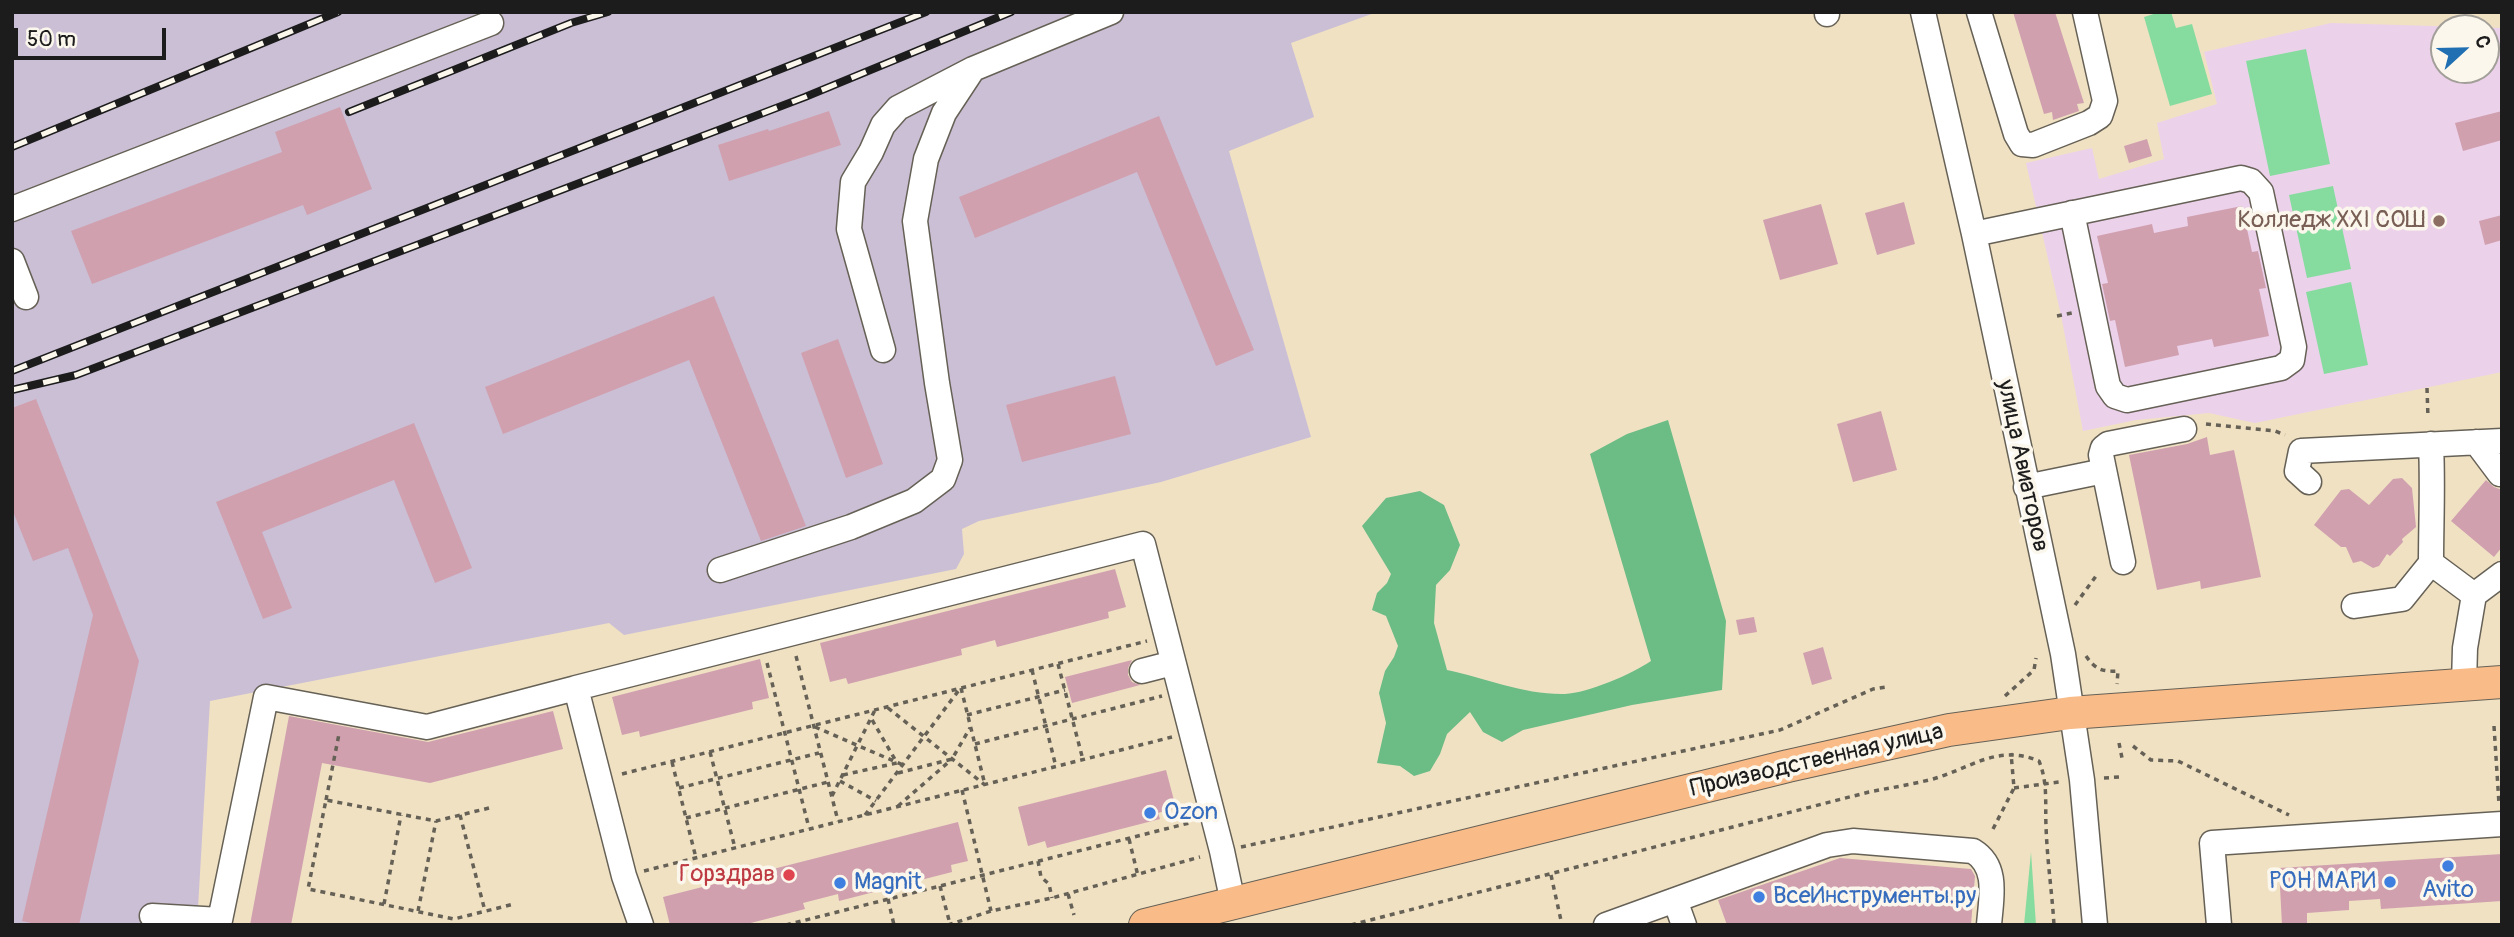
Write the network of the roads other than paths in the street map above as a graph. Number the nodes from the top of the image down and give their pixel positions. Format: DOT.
graph roads {
  1 [pos="1111,12"];
  2 [pos="1923,12"];
  3 [pos="1979,12"];
  4 [pos="2085,12"];
  5 [pos="491,23"];
  6 [pos="973,69"];
  7 [pos="12,209"];
  8 [pos="2072,214"];
  9 [pos="1974,234"];
  10 [pos="12,261"];
  11 [pos="26,297"];
  12 [pos="883,350"];
  13 [pos="2184,429"];
  14 [pos="2502,441"];
  15 [pos="2476,442"];
  16 [pos="2431,444"];
  17 [pos="2104,471"];
  18 [pos="2500,474"];
  19 [pos="2309,482"];
  20 [pos="2026,487"];
  21 [pos="2123,562"];
  22 [pos="2431,563"];
  23 [pos="720,570"];
  24 [pos="2502,574"];
  25 [pos="2474,595"];
  26 [pos="2354,606"];
  27 [pos="1173,663"];
  28 [pos="1142,671"];
  29 [pos="2502,682"];
  30 [pos="2464,684"];
  31 [pos="576,688"];
  32 [pos="2070,713"];
  33 [pos="2501,816"];
  34 [pos="1675,900"];
  35 [pos="1233,902"];
  36 [pos="152,916"];
  37 [pos="641,925"];
  38 [pos="1145,925"];
  39 [pos="1606,925"];
  40 [pos="1684,925"];
  41 [pos="1989,925"];
  42 [pos="2095,925"];
  43 [pos="2219,925"];
  1 -- 6 [label="street"];
  2 -- 9 [label="street, улица Авиаторов"];
  3 -- 4 [label="street"];
  5 -- 7 [label="street"];
  6 -- 12 [label="street"];
  6 -- 23 [label="street"];
  8 -- 8 [label="street"];
  8 -- 9 [label="street"];
  9 -- 20 [label="street, улица Авиаторов"];
  10 -- 11 [label="street"];
  13 -- 17 [label="street"];
  14 -- 15 [label="street"];
  15 -- 16 [label="street"];
  15 -- 18 [label="street"];
  16 -- 19 [label="street"];
  16 -- 22 [label="street"];
  17 -- 20 [label="street"];
  17 -- 21 [label="street"];
  20 -- 32 [label="street, улица Авиаторов"];
  22 -- 25 [label="street"];
  22 -- 26 [label="street"];
  24 -- 25 [label="street"];
  25 -- 30 [label="street"];
  27 -- 28 [label="street"];
  27 -- 31 [label="street"];
  27 -- 35 [label="street"];
  29 -- 30 [label="main road, Производственная улица"];
  30 -- 32 [label="main road, Производственная улица"];
  31 -- 36 [label="street"];
  31 -- 37 [label="street"];
  32 -- 35 [label="main road, Производственная улица"];
  32 -- 42 [label="street, улица Авиаторов"];
  33 -- 43 [label="street"];
  34 -- 39 [label="street"];
  34 -- 40 [label="street"];
  34 -- 41 [label="street"];
  35 -- 38 [label="main road, Производственная улица"];
}
